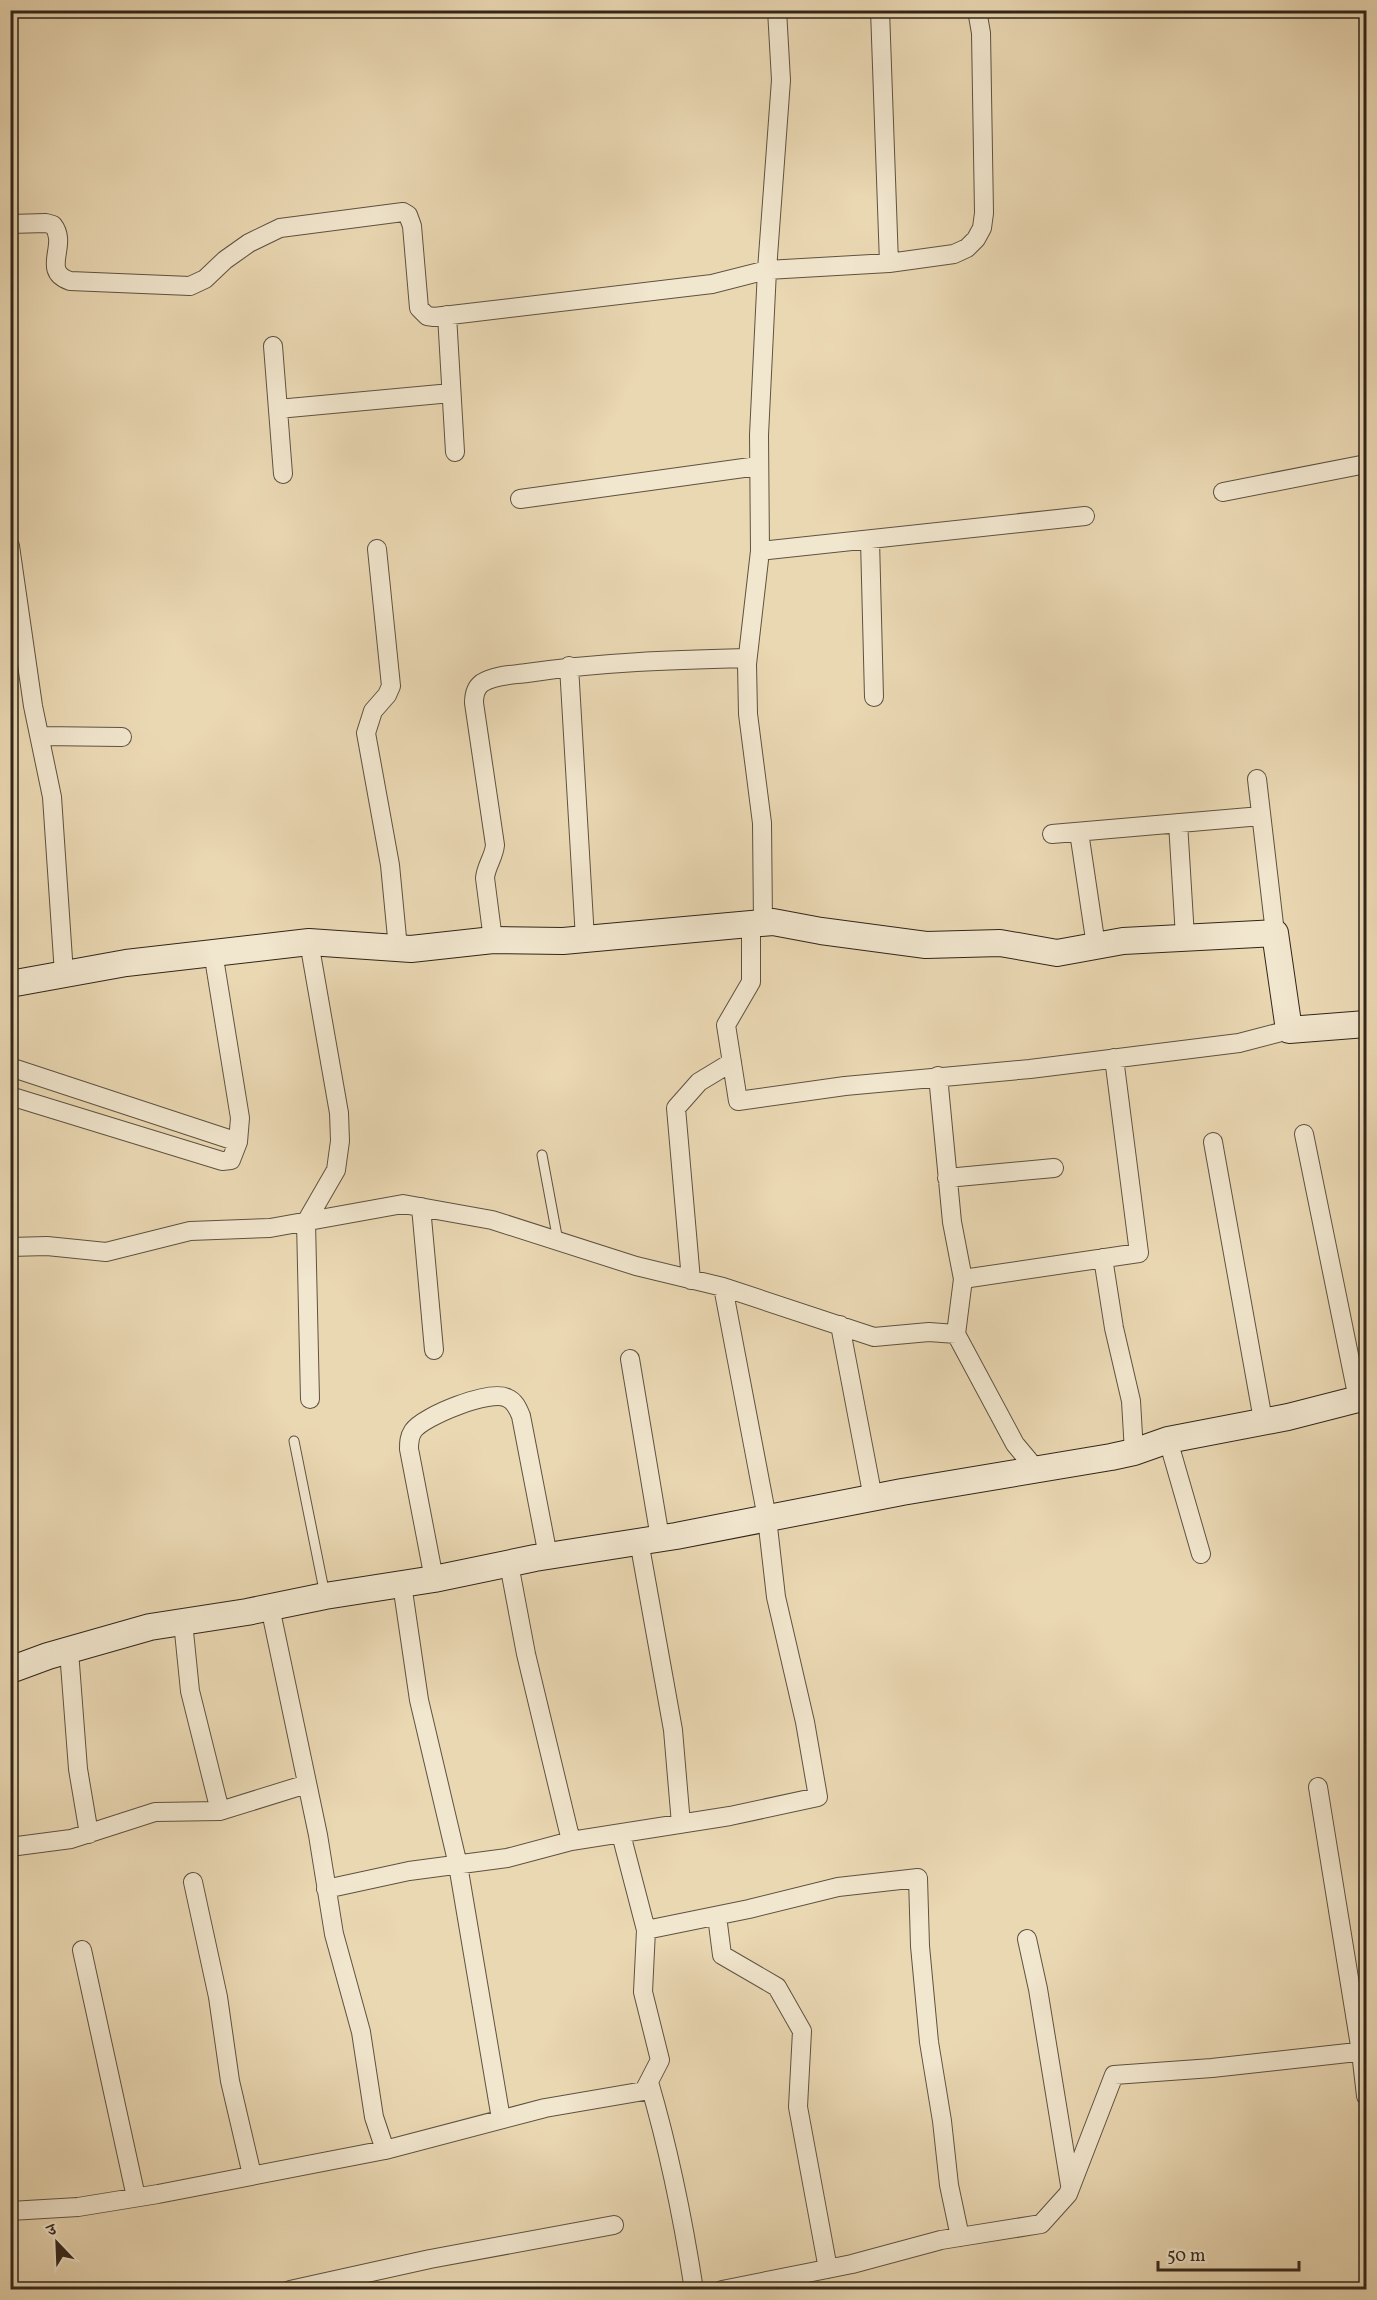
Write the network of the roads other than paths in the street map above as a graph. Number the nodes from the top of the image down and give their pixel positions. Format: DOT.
graph roads {
  1 [pos="777,10"];
  2 [pos="880,10"];
  3 [pos="977,10"];
  4 [pos="10,224"];
  5 [pos="889,263"];
  6 [pos="768,270"];
  7 [pos="447,315"];
  8 [pos="273,346"];
  9 [pos="451,393"];
  10 [pos="278,409"];
  11 [pos="455,452"];
  12 [pos="1366,464"];
  13 [pos="758,466"];
  14 [pos="283,474"];
  15 [pos="1223,492"];
  16 [pos="520,498"];
  17 [pos="1085,516"];
  18 [pos="870,540"];
  19 [pos="10,546"];
  20 [pos="377,549"];
  21 [pos="760,551"];
  22 [pos="747,658"];
  23 [pos="568,666"];
  24 [pos="874,697"];
  25 [pos="40,736"];
  26 [pos="122,737"];
  27 [pos="1257,779"];
  28 [pos="1261,816"];
  29 [pos="1178,823"];
  30 [pos="1079,832"];
  31 [pos="1052,834"];
  32 [pos="757,923"];
  33 [pos="1275,933"];
  34 [pos="1185,937"];
  35 [pos="585,939"];
  36 [pos="493,940"];
  37 [pos="309,942"];
  38 [pos="1096,946"];
  39 [pos="398,948"];
  40 [pos="213,952"];
  41 [pos="64,974"];
  42 [pos="10,984"];
  43 [pos="1366,1024"];
  44 [pos="1289,1030"];
  45 [pos="1114,1058"];
  46 [pos="732,1062"];
  47 [pos="10,1067"];
  48 [pos="938,1076"];
  49 [pos="63,1084"];
  50 [pos="10,1096"];
  51 [pos="56,1110"];
  52 [pos="1304,1134"];
  53 [pos="238,1142"];
  54 [pos="1214,1142"];
  55 [pos="542,1155"];
  56 [pos="1054,1168"];
  57 [pos="947,1178"];
  58 [pos="421,1207"];
  59 [pos="306,1222"];
  60 [pos="559,1243"];
  61 [pos="10,1247"];
  62 [pos="1103,1258"];
  63 [pos="963,1279"];
  64 [pos="691,1280"];
  65 [pos="723,1287"];
  66 [pos="840,1325"];
  67 [pos="956,1334"];
  68 [pos="434,1350"];
  69 [pos="630,1359"];
  70 [pos="1362,1398"];
  71 [pos="310,1399"];
  72 [pos="1263,1420"];
  73 [pos="1168,1440"];
  74 [pos="294,1441"];
  75 [pos="1134,1452"];
  76 [pos="1035,1468"];
  77 [pos="873,1497"];
  78 [pos="767,1518"];
  79 [pos="650,1540"];
  80 [pos="1201,1554"];
  81 [pos="548,1556"];
  82 [pos="509,1564"];
  83 [pos="434,1579"];
  84 [pos="402,1584"];
  85 [pos="325,1596"];
  86 [pos="270,1607"];
  87 [pos="183,1622"];
  88 [pos="69,1650"];
  89 [pos="10,1670"];
  90 [pos="307,1784"];
  91 [pos="1318,1787"];
  92 [pos="220,1811"];
  93 [pos="681,1824"];
  94 [pos="89,1834"];
  95 [pos="621,1834"];
  96 [pos="571,1842"];
  97 [pos="10,1847"];
  98 [pos="458,1865"];
  99 [pos="193,1882"];
  100 [pos="326,1888"];
  101 [pos="717,1916"];
  102 [pos="646,1930"];
  103 [pos="1027,1939"];
  104 [pos="82,1950"];
  105 [pos="1364,2051"];
  106 [pos="649,2082"];
  107 [pos="1366,2096"];
  108 [pos="501,2119"];
  109 [pos="385,2150"];
  110 [pos="252,2175"];
  111 [pos="1071,2187"];
  112 [pos="136,2197"];
  113 [pos="10,2211"];
  114 [pos="614,2226"];
  115 [pos="960,2237"];
  116 [pos="828,2269"];
  117 [pos="291,2289"];
  118 [pos="694,2289"];
  119 [pos="722,2289"];
  1 -- 6 [label="street"];
  2 -- 5 [label="street"];
  3 -- 5 [label="street"];
  4 -- 7 [label="street"];
  5 -- 6 [label="street"];
  6 -- 7 [label="street"];
  6 -- 13 [label="street"];
  7 -- 9 [label="street"];
  8 -- 10 [label="street"];
  9 -- 10 [label="street"];
  9 -- 11 [label="street"];
  10 -- 14 [label="street"];
  12 -- 15 [label="street"];
  13 -- 16 [label="street"];
  13 -- 21 [label="street"];
  17 -- 18 [label="street"];
  18 -- 21 [label="street"];
  18 -- 24 [label="street"];
  19 -- 25 [label="street"];
  20 -- 39 [label="street"];
  21 -- 22 [label="street"];
  22 -- 23 [label="street"];
  22 -- 32 [label="street"];
  23 -- 35 [label="street"];
  23 -- 36 [label="street"];
  25 -- 26 [label="street"];
  25 -- 41 [label="street"];
  27 -- 28 [label="street"];
  28 -- 29 [label="street"];
  28 -- 33 [label="street"];
  29 -- 30 [label="street"];
  29 -- 34 [label="street"];
  30 -- 31 [label="street"];
  30 -- 38 [label="street"];
  32 -- 35 [label="street"];
  32 -- 38 [label="street"];
  32 -- 46 [label="street"];
  33 -- 34 [label="street"];
  33 -- 44 [label="street"];
  34 -- 38 [label="street"];
  35 -- 36 [label="street"];
  36 -- 39 [label="street"];
  37 -- 39 [label="street"];
  37 -- 40 [label="street"];
  37 -- 59 [label="street"];
  40 -- 41 [label="street"];
  40 -- 53 [label="street"];
  41 -- 42 [label="street"];
  43 -- 44 [label="street"];
  44 -- 45 [label="street"];
  45 -- 48 [label="street"];
  45 -- 62 [label="street"];
  46 -- 48 [label="street"];
  46 -- 64 [label="street"];
  47 -- 49 [label="street"];
  48 -- 57 [label="street"];
  49 -- 51 [label="street"];
  49 -- 53 [label="street"];
  50 -- 51 [label="street"];
  51 -- 53 [label="street"];
  52 -- 70 [label="street"];
  54 -- 72 [label="street"];
  55 -- 60 [label="lane"];
  56 -- 57 [label="street"];
  57 -- 63 [label="street"];
  58 -- 59 [label="street"];
  58 -- 60 [label="street"];
  58 -- 68 [label="street"];
  59 -- 61 [label="street"];
  59 -- 71 [label="street"];
  60 -- 64 [label="street"];
  62 -- 63 [label="street"];
  62 -- 75 [label="street"];
  63 -- 67 [label="street"];
  64 -- 65 [label="street"];
  65 -- 66 [label="street"];
  65 -- 78 [label="street"];
  66 -- 67 [label="street"];
  66 -- 77 [label="street"];
  67 -- 76 [label="street"];
  69 -- 79 [label="street"];
  70 -- 72 [label="street"];
  72 -- 73 [label="street"];
  73 -- 75 [label="street"];
  73 -- 80 [label="street"];
  74 -- 85 [label="lane"];
  75 -- 76 [label="street"];
  76 -- 77 [label="street"];
  77 -- 78 [label="street"];
  78 -- 79 [label="street"];
  78 -- 93 [label="street"];
  79 -- 81 [label="street"];
  79 -- 93 [label="street"];
  81 -- 82 [label="street"];
  81 -- 83 [label="street"];
  82 -- 83 [label="street"];
  82 -- 96 [label="street"];
  83 -- 84 [label="street"];
  84 -- 85 [label="street"];
  84 -- 98 [label="street"];
  85 -- 86 [label="street"];
  86 -- 87 [label="street"];
  86 -- 90 [label="street"];
  87 -- 88 [label="street"];
  87 -- 92 [label="street"];
  88 -- 89 [label="street"];
  88 -- 94 [label="street"];
  90 -- 92 [label="street"];
  90 -- 100 [label="street"];
  91 -- 105 [label="street"];
  92 -- 94 [label="street"];
  93 -- 95 [label="street"];
  94 -- 97 [label="street"];
  95 -- 96 [label="street"];
  95 -- 102 [label="street"];
  96 -- 98 [label="street"];
  98 -- 100 [label="street"];
  98 -- 108 [label="street"];
  99 -- 110 [label="street"];
  100 -- 109 [label="street"];
  101 -- 102 [label="street"];
  101 -- 115 [label="street"];
  101 -- 116 [label="street"];
  102 -- 106 [label="street"];
  103 -- 111 [label="street"];
  104 -- 112 [label="street"];
  105 -- 107 [label="street"];
  105 -- 111 [label="street"];
  106 -- 108 [label="street"];
  106 -- 118 [label="street"];
  108 -- 109 [label="street"];
  109 -- 110 [label="street"];
  110 -- 112 [label="street"];
  111 -- 115 [label="street"];
  112 -- 113 [label="street"];
  114 -- 117 [label="street"];
  115 -- 116 [label="street"];
  116 -- 119 [label="street"];
}
